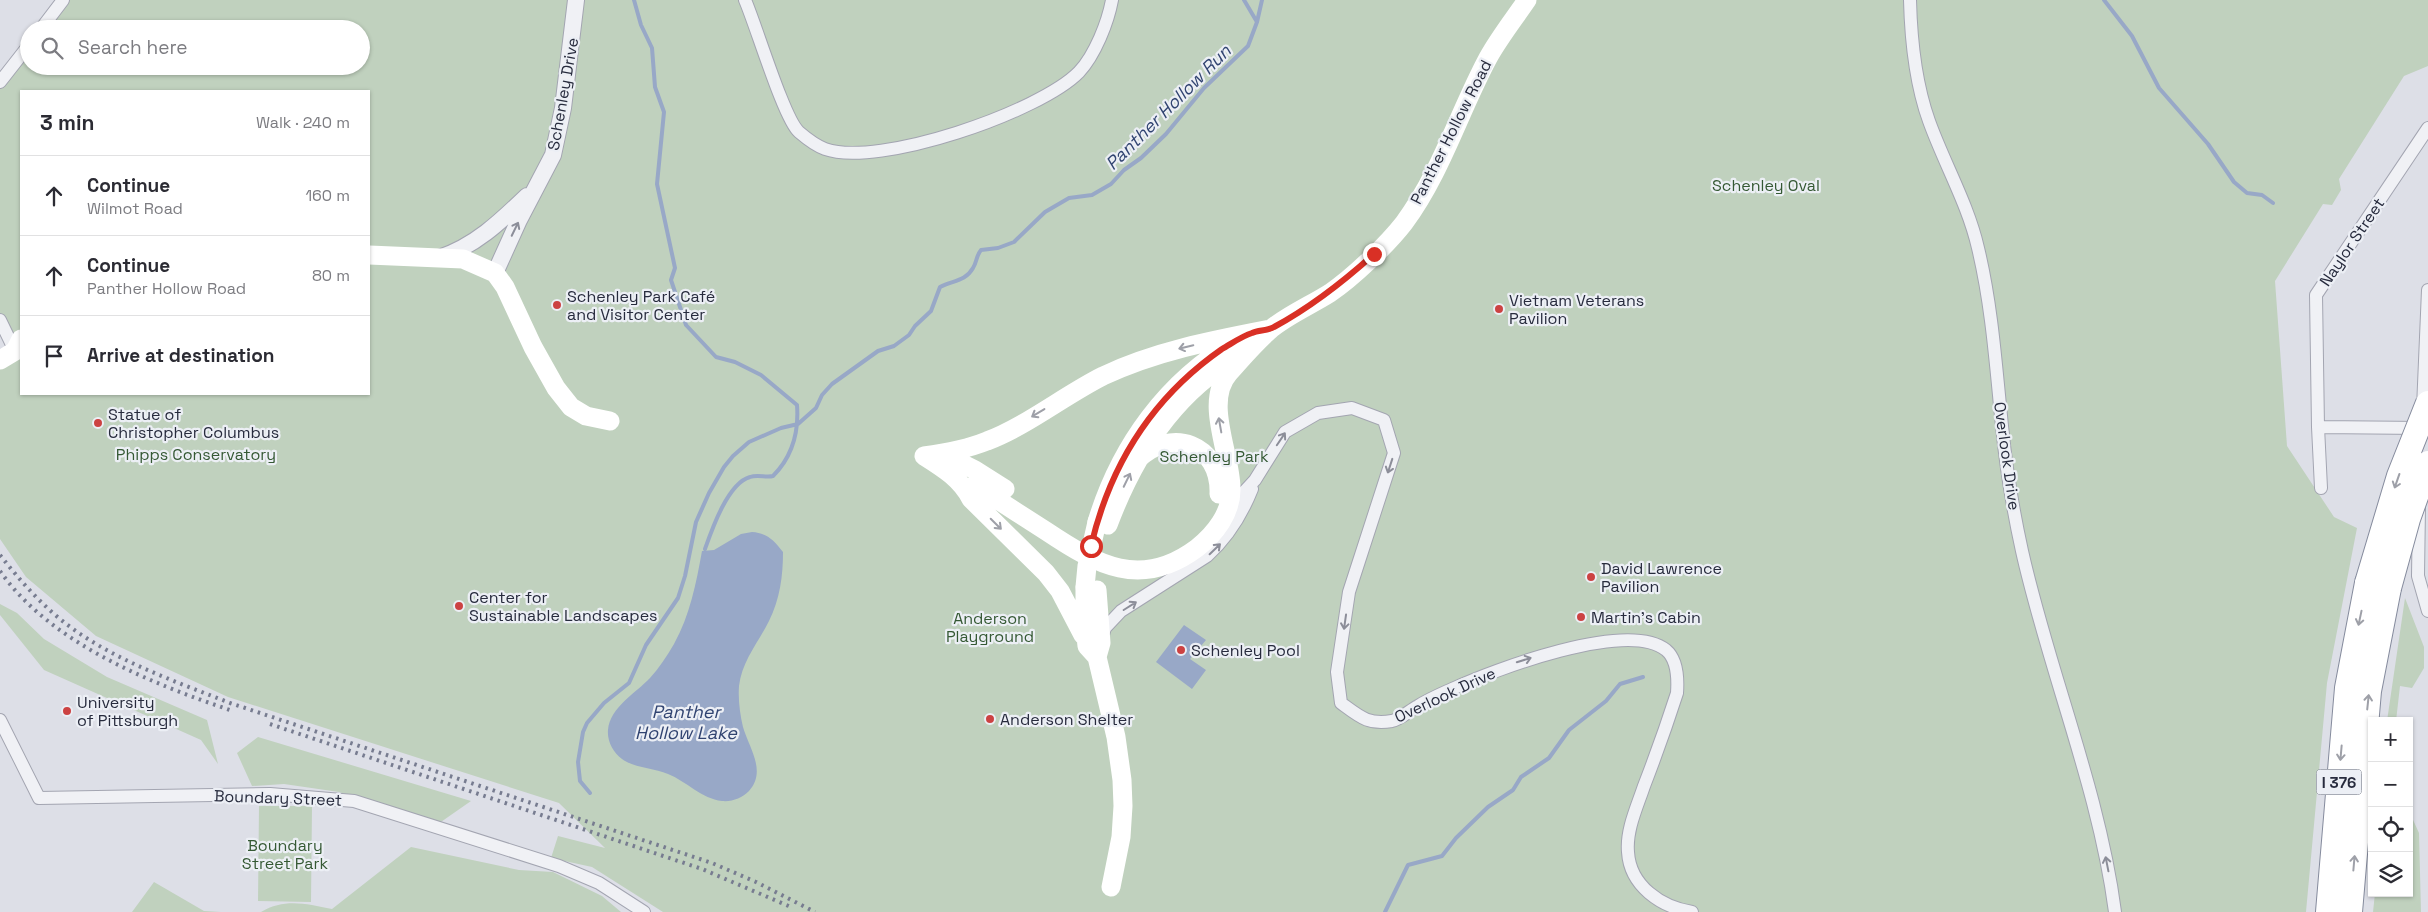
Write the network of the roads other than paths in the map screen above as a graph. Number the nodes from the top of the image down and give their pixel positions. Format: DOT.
graph roads {
  1 [pos="63,0"];
  2 [pos="576,0"];
  3 [pos="745,0"];
  4 [pos="1112,0"];
  5 [pos="1527,0"];
  6 [pos="1910,0"];
  7 [pos="48,20"];
  8 [pos="20,56"];
  9 [pos="0,82"];
  10 [pos="2428,128"];
  11 [pos="539,184"];
  12 [pos="370,255"];
  13 [pos="439,258"];
  14 [pos="495,273"];
  15 [pos="2428,290"];
  16 [pos="0,320"];
  17 [pos="1252,340"];
  18 [pos="14,351"];
  19 [pos="2428,403"];
  20 [pos="610,421"];
  21 [pos="2318,427"];
  22 [pos="2422,428"];
  23 [pos="988,441"];
  24 [pos="943,454"];
  25 [pos="1137,460"];
  26 [pos="2428,463"];
  27 [pos="975,470"];
  28 [pos="1255,480"];
  29 [pos="965,487"];
  30 [pos="2321,488"];
  31 [pos="1229,508"];
  32 [pos="1103,523"];
  33 [pos="2378,586"];
  34 [pos="2428,611"];
  35 [pos="1095,649"];
  36 [pos="0,720"];
  37 [pos="1111,887"];
  38 [pos="644,912"];
  39 [pos="1692,912"];
  40 [pos="2115,912"];
  41 [pos="2328,912"];
  42 [pos="2350,912"];
  1 -- 7 [label="street"];
  2 -- 11 [label="street, Schenley Drive"];
  3 -- 4 [label="street"];
  5 -- 17 [label="main road, Panther Hollow Road"];
  40 -- 6 [label="street, Overlook Drive, one-way"];
  8 -- 9 [label="street"];
  10 -- 21 [label="street, Naylor Street"];
  11 -- 13 [label="street, Schenley Drive"];
  14 -- 11 [label="street, Schenley Drive, one-way"];
  12 -- 13 [label="main road, Schenley Drive"];
  13 -- 14 [label="main road, Schenley Drive"];
  14 -- 20 [label="main road"];
  15 -- 22 [label="street"];
  16 -- 18 [label="street"];
  17 -- 23 [label="main road, one-way"];
  17 -- 25 [label="main road"];
  31 -- 17 [label="main road, one-way"];
  17 -- 32 [label="main road"];
  19 -- 33 [label="highway, I 376, one-way, bridge"];
  21 -- 22 [label="street"];
  21 -- 30 [label="street, Naylor Street"];
  22 -- 34 [label="street"];
  23 -- 24 [label="main road"];
  23 -- 27 [label="main road"];
  24 -- 27 [label="main road"];
  24 -- 29 [label="main road"];
  25 -- 27 [label="main road"];
  32 -- 25 [label="main road, one-way"];
  26 -- 33 [label="highway, I 376, bridge"];
  27 -- 29 [label="main road"];
  28 -- 31 [label="street, Overlook Drive"];
  35 -- 28 [label="street, Overlook Drive, one-way"];
  28 -- 39 [label="street, Overlook Drive, one-way"];
  29 -- 31 [label="main road"];
  29 -- 35 [label="main road, one-way"];
  32 -- 35 [label="main road"];
  33 -- 41 [label="highway, I 376, one-way"];
  42 -- 33 [label="highway, I 376, one-way"];
  35 -- 37 [label="main road"];
  36 -- 38 [label="street, Boundary Street"];
}
